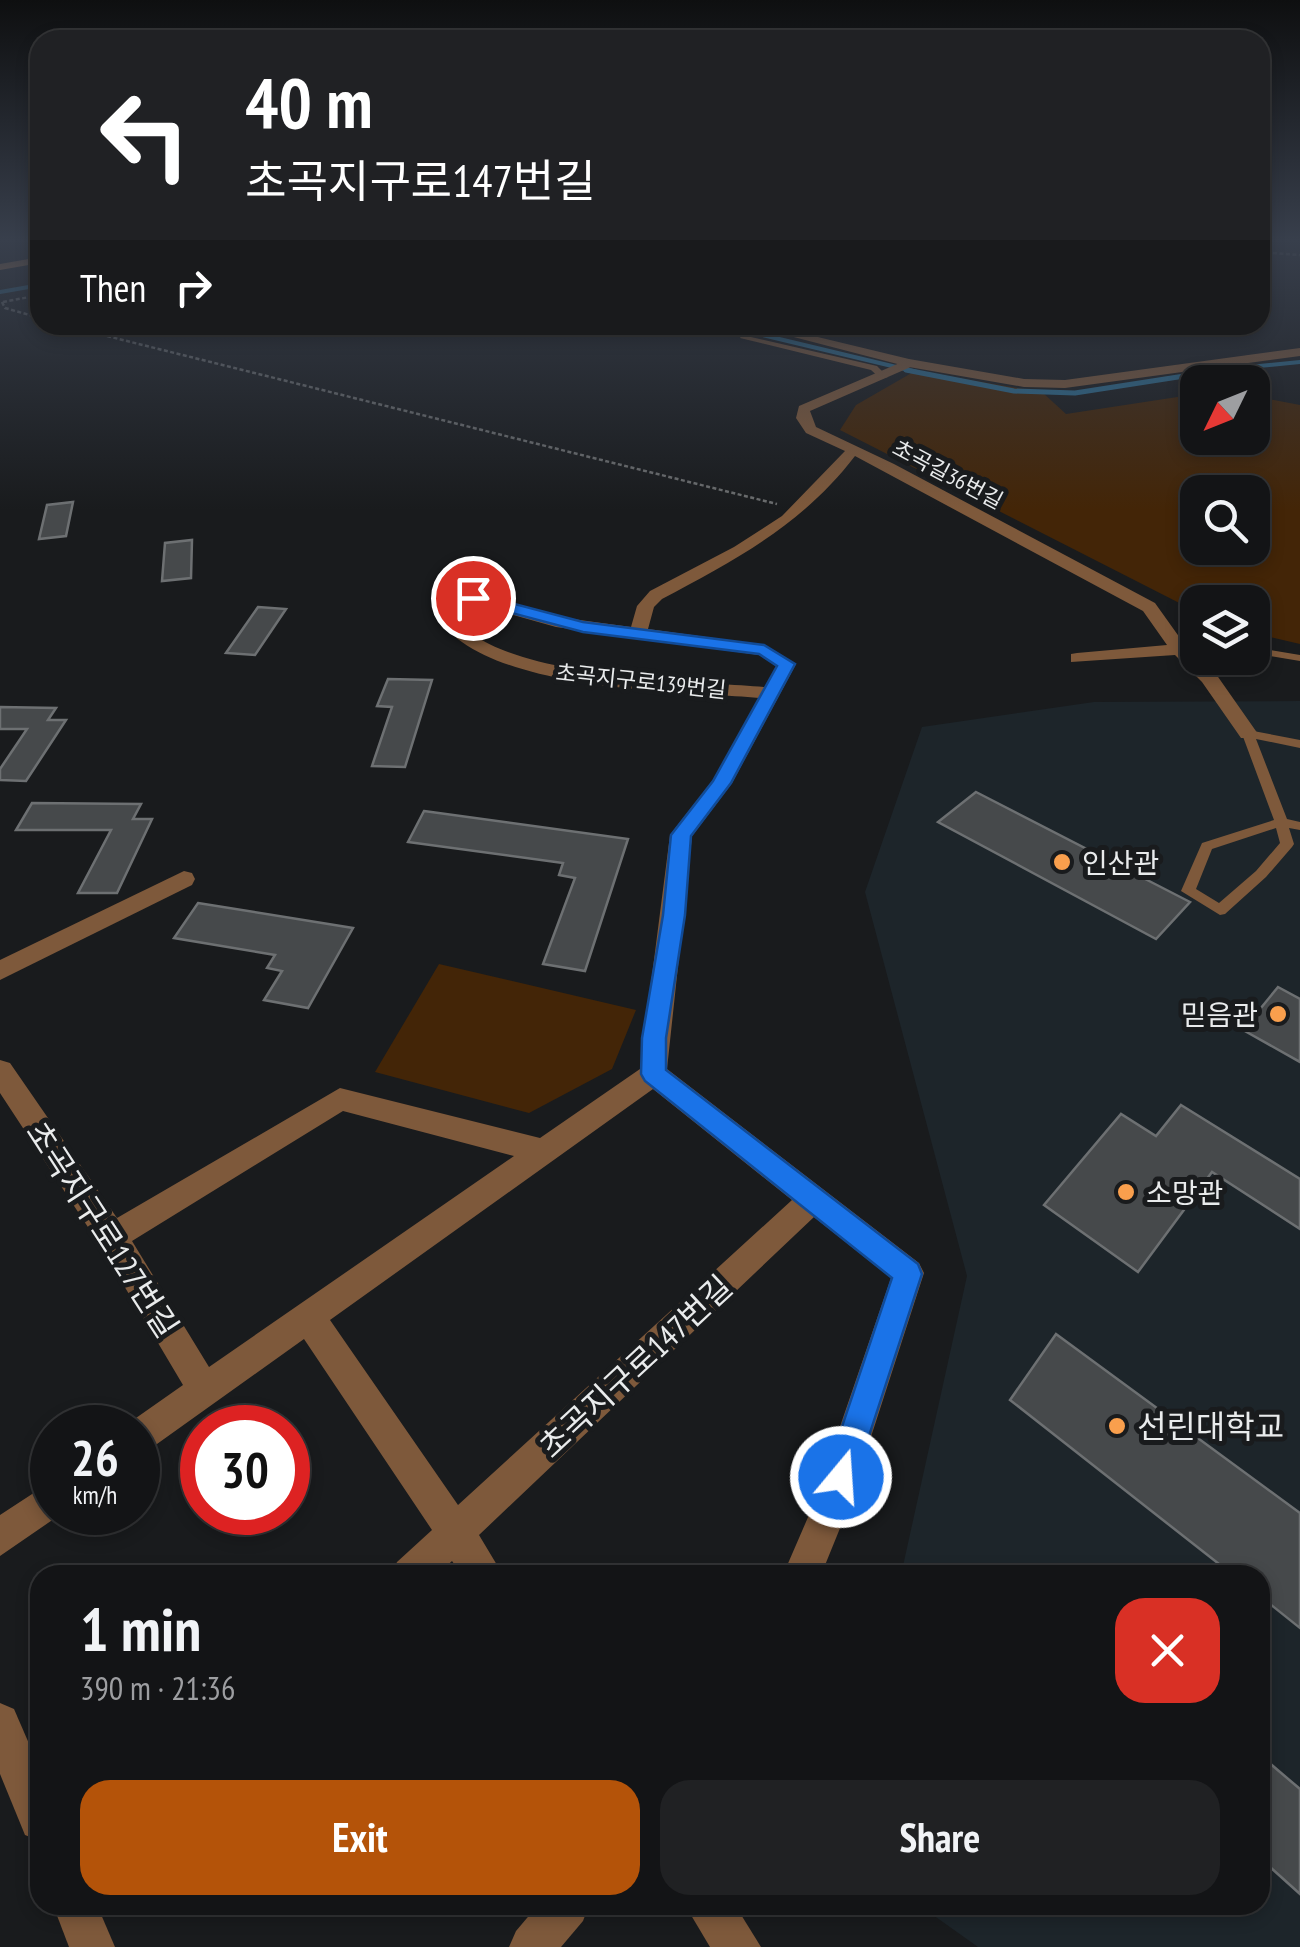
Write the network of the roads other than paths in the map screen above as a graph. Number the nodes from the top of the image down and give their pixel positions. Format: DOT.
graph roads {
  1 [pos="792,335"];
  2 [pos="742,337"];
  3 [pos="1300,352"];
  4 [pos="906,365"];
  5 [pos="884,377"];
  6 [pos="853,450"];
  7 [pos="636,634"];
  8 [pos="1180,640"];
  9 [pos="1180,649"];
  10 [pos="1270,653"];
  11 [pos="1077,658"];
  12 [pos="1300,658"];
  13 [pos="1207,675"];
  14 [pos="771,693"];
  15 [pos="1248,734"];
  16 [pos="1300,744"];
  17 [pos="1282,822"];
  18 [pos="1300,826"];
  19 [pos="184,880"];
  20 [pos="0,970"];
  21 [pos="0,1071"];
  22 [pos="653,1074"];
  23 [pos="542,1151"];
  24 [pos="813,1199"];
  25 [pos="112,1237"];
  26 [pos="308,1316"];
  27 [pos="204,1389"];
  28 [pos="160,1421"];
  29 [pos="30,1516"];
  30 [pos="456,1533"];
  31 [pos="0,1538"];
  32 [pos="421,1565"];
  33 [pos="477,1565"];
  34 [pos="806,1565"];
  35 [pos="0,1724"];
  36 [pos="30,1796"];
  37 [pos="79,1915"];
  38 [pos="559,1915"];
  39 [pos="714,1915"];
  40 [pos="92,1947"];
  41 [pos="532,1947"];
  42 [pos="738,1947"];
  1 -- 4 [label="street"];
  2 -- 5 [label="lane"];
  3 -- 4 [label="street"];
  4 -- 5 [label="street"];
  5 -- 6 [label="street, 초곡길36번길"];
  6 -- 7 [label="street"];
  6 -- 8 [label="street, 초곡길36번길"];
  7 -- 14 [label="street, 초곡지구로139번길"];
  7 -- 14 [label="street, 초곡지구로139번길"];
  9 -- 11 [label="street"];
  10 -- 12 [label="lane"];
  13 -- 15 [label="street, 초곡길36번길"];
  14 -- 22 [label="street, 초곡지구로139번길"];
  15 -- 16 [label="lane"];
  15 -- 17 [label="lane"];
  17 -- 17 [label="lane"];
  17 -- 18 [label="lane"];
  19 -- 20 [label="street"];
  21 -- 25 [label="street, 초곡지구로127번길"];
  22 -- 23 [label="street"];
  22 -- 24 [label="street"];
  23 -- 25 [label="street"];
  23 -- 26 [label="street"];
  24 -- 30 [label="street, 초곡지구로147번길"];
  24 -- 34 [label="street"];
  25 -- 27 [label="street, 초곡지구로127번길"];
  26 -- 27 [label="street"];
  26 -- 30 [label="street"];
  27 -- 28 [label="street"];
  29 -- 31 [label="street"];
  30 -- 32 [label="street, 초곡지구로147번길"];
  30 -- 33 [label="street"];
  35 -- 36 [label="street"];
  37 -- 40 [label="street"];
  38 -- 41 [label="street"];
  39 -- 42 [label="street"];
}
